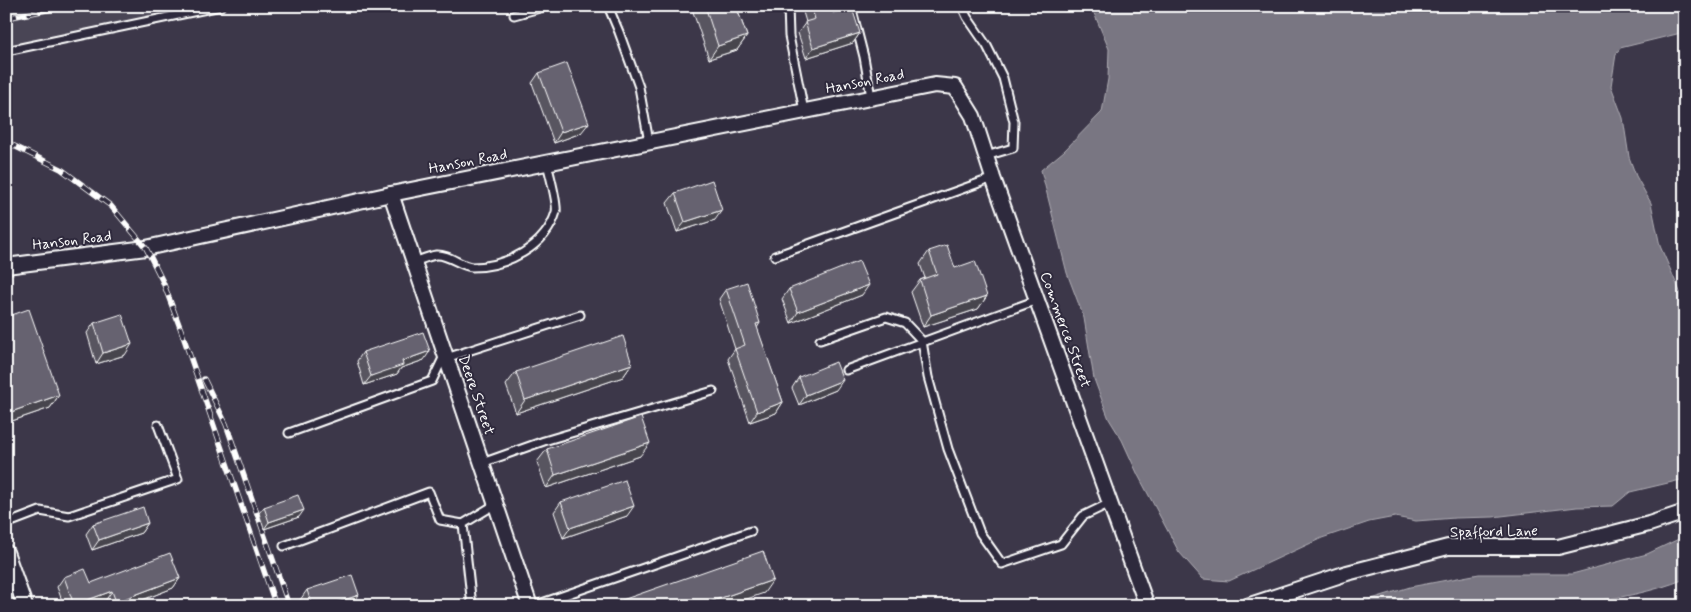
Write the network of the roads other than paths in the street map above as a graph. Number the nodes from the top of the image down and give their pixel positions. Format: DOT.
graph roads {
  1 [pos="220,6"];
  2 [pos="547,6"];
  3 [pos="608,6"];
  4 [pos="788,6"];
  5 [pos="851,6"];
  6 [pos="962,6"];
  7 [pos="514,14"];
  8 [pos="6,51"];
  9 [pos="935,85"];
  10 [pos="871,98"];
  11 [pos="804,111"];
  12 [pos="649,142"];
  13 [pos="986,156"];
  14 [pos="547,163"];
  15 [pos="993,178"];
  16 [pos="391,194"];
  17 [pos="775,256"];
  18 [pos="414,262"];
  19 [pos="6,266"];
  20 [pos="1037,300"];
  21 [pos="580,315"];
  22 [pos="820,340"];
  23 [pos="922,341"];
  24 [pos="445,356"];
  25 [pos="846,370"];
  26 [pos="713,391"];
  27 [pos="158,425"];
  28 [pos="289,433"];
  29 [pos="482,463"];
  30 [pos="1110,503"];
  31 [pos="496,504"];
  32 [pos="1685,512"];
  33 [pos="6,524"];
  34 [pos="463,524"];
  35 [pos="751,531"];
  36 [pos="284,546"];
  37 [pos="6,552"];
  38 [pos="25,606"];
  39 [pos="472,606"];
  40 [pos="532,606"];
  41 [pos="1147,606"];
  42 [pos="1247,606"];
  1 -- 8 [label="lane"];
  2 -- 7 [label="lane"];
  3 -- 12 [label="lane"];
  4 -- 11 [label="lane"];
  5 -- 10 [label="lane"];
  6 -- 13 [label="lane"];
  9 -- 10 [label="street, Hanson Road"];
  9 -- 13 [label="street, Commerce Street"];
  10 -- 11 [label="street, Hanson Road"];
  11 -- 12 [label="street, Hanson Road"];
  12 -- 14 [label="street, Hanson Road"];
  13 -- 15 [label="street, Commerce Street"];
  14 -- 16 [label="street, Hanson Road"];
  14 -- 18 [label="lane"];
  15 -- 17 [label="lane"];
  15 -- 20 [label="street, Commerce Street"];
  16 -- 18 [label="street, Deere Street"];
  16 -- 19 [label="street, Hanson Road"];
  18 -- 24 [label="street, Deere Street"];
  20 -- 23 [label="lane"];
  20 -- 30 [label="street, Commerce Street"];
  21 -- 24 [label="lane"];
  22 -- 23 [label="lane"];
  23 -- 25 [label="lane"];
  23 -- 30 [label="lane"];
  24 -- 28 [label="lane"];
  24 -- 29 [label="street, Deere Street"];
  26 -- 29 [label="lane"];
  27 -- 33 [label="lane"];
  29 -- 31 [label="street, Deere Street"];
  30 -- 41 [label="street, Commerce Street"];
  31 -- 34 [label="lane"];
  31 -- 40 [label="street, Deere Street"];
  32 -- 42 [label="street, Spafford Lane"];
  34 -- 36 [label="lane"];
  34 -- 39 [label="lane"];
  35 -- 40 [label="lane"];
  37 -- 38 [label="street"];
}
